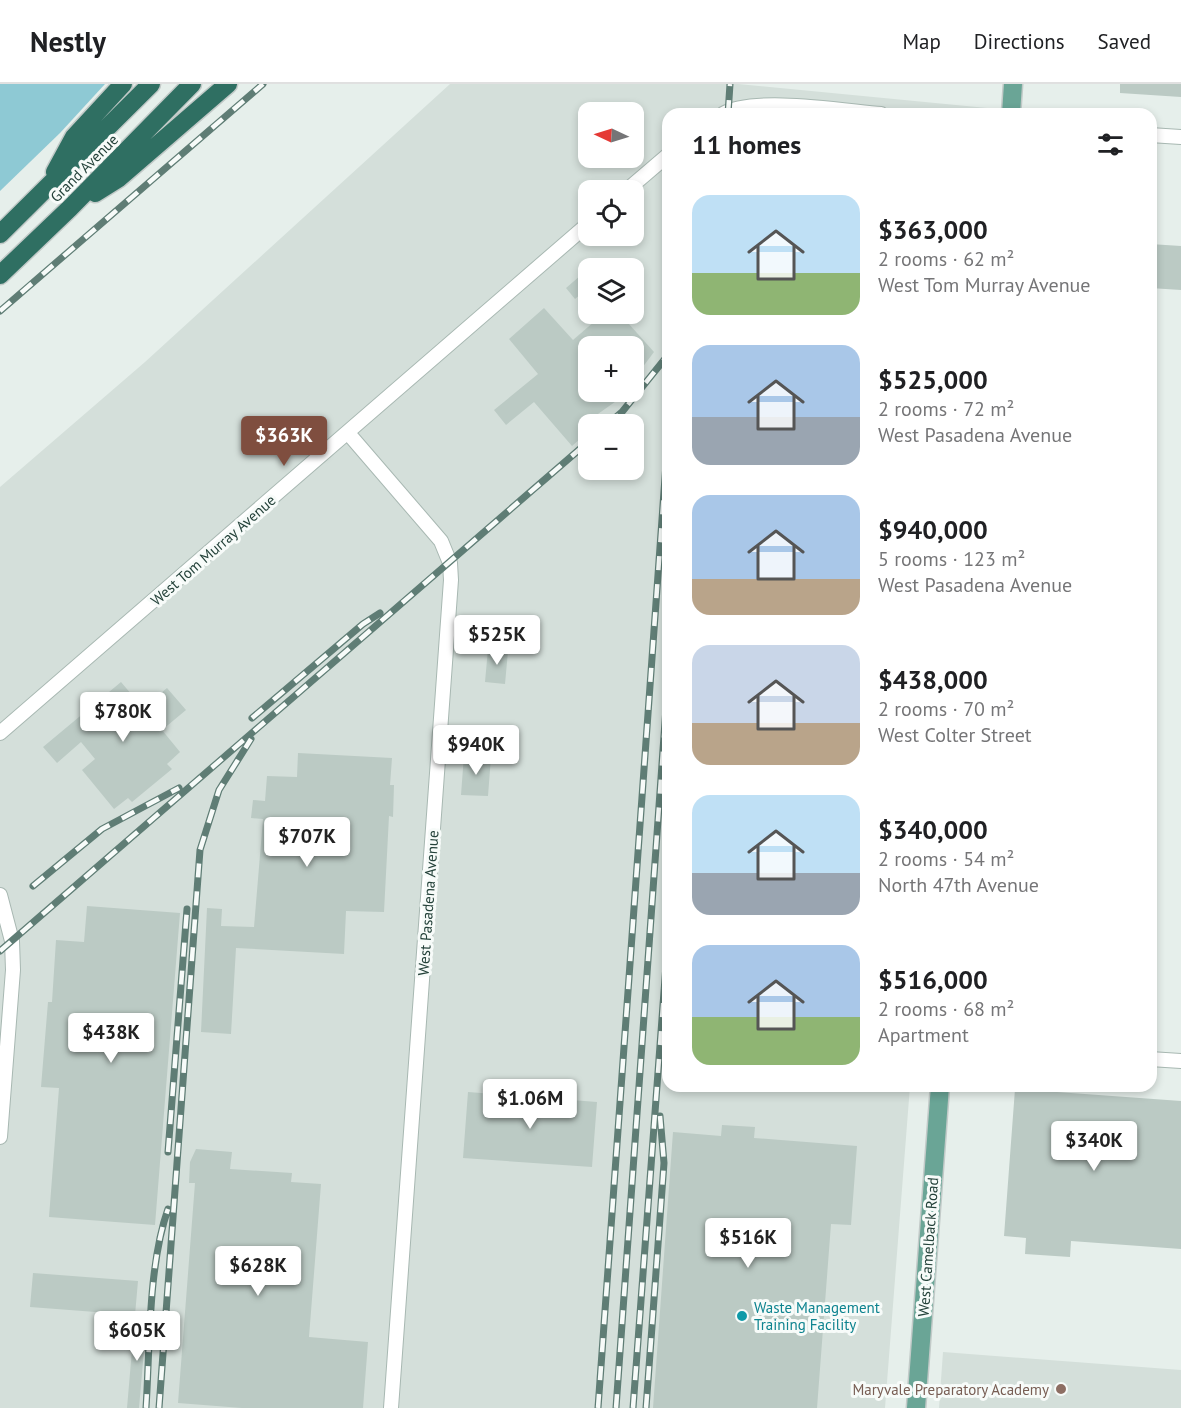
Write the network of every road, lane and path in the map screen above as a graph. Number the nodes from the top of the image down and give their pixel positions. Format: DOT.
graph roads {
  1 [pos="123,84"];
  2 [pos="151,84"];
  3 [pos="192,84"];
  4 [pos="228,84"];
  5 [pos="1013,84"];
  6 [pos="749,108"];
  7 [pos="802,108"];
  8 [pos="1011,108"];
  9 [pos="1157,135"];
  10 [pos="1181,137"];
  11 [pos="662,160"];
  12 [pos="639,180"];
  13 [pos="44,192"];
  14 [pos="70,208"];
  15 [pos="578,233"];
  16 [pos="0,234"];
  17 [pos="0,275"];
  18 [pos="348,433"];
  19 [pos="0,733"];
  20 [pos="0,896"];
  21 [pos="1157,1059"];
  22 [pos="1181,1061"];
  23 [pos="940,1092"];
  24 [pos="0,1137"];
  25 [pos="391,1408"];
  26 [pos="916,1408"];
  1 -- 13 [label="highway"];
  2 -- 13 [label="highway, Grand Avenue"];
  3 -- 14 [label="highway, Grand Avenue"];
  4 -- 14 [label="highway"];
  5 -- 8 [label="main road"];
  6 -- 7 [label="street"];
  9 -- 10 [label="street"];
  11 -- 12 [label="street"];
  13 -- 16 [label="highway, Grand Avenue"];
  14 -- 17 [label="highway, Grand Avenue"];
  15 -- 18 [label="street, West Tom Murray Avenue"];
  18 -- 19 [label="street, West Tom Murray Avenue"];
  18 -- 25 [label="street, West Pasadena Avenue"];
  20 -- 24 [label="street"];
  21 -- 22 [label="street"];
  23 -- 26 [label="main road, West Camelback Road"];
}
